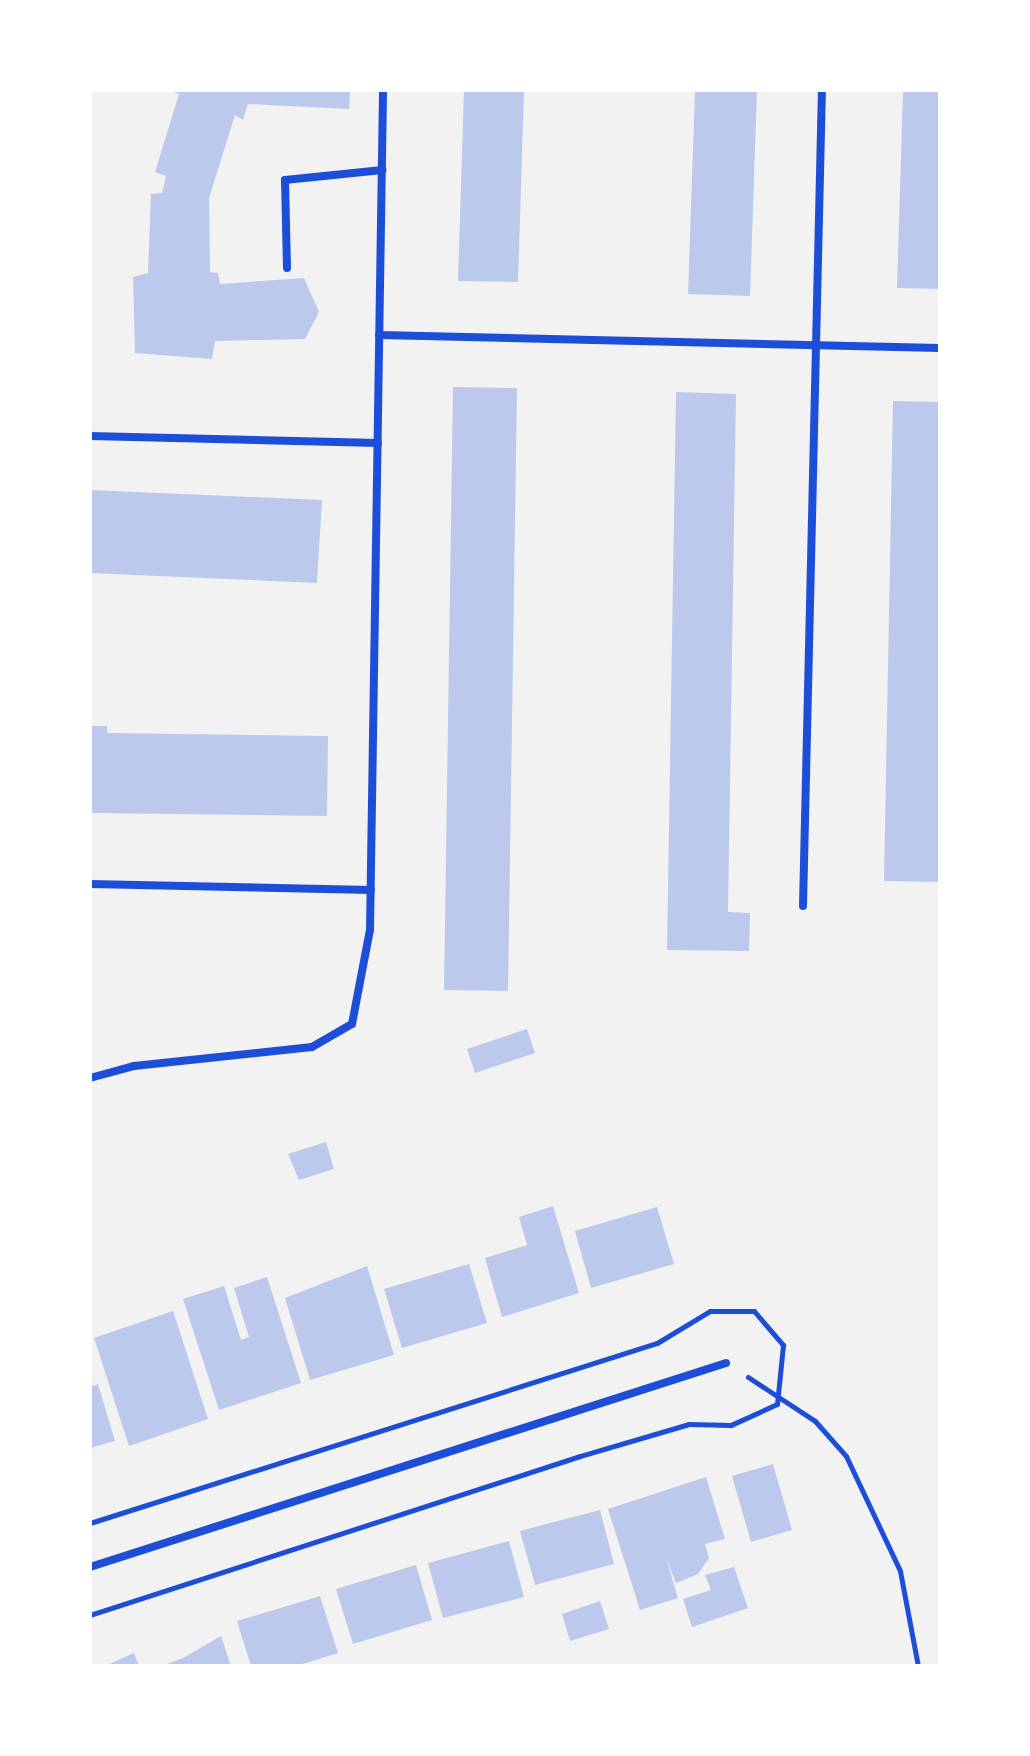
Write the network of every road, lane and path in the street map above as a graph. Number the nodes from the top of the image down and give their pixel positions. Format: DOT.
graph roads {
  1 [pos="383,90"];
  2 [pos="822,90"];
  3 [pos="382,170"];
  4 [pos="287,268"];
  5 [pos="379,335"];
  6 [pos="817,346"];
  7 [pos="940,348"];
  8 [pos="90,436"];
  9 [pos="378,443"];
  10 [pos="90,884"];
  11 [pos="371,890"];
  12 [pos="803,906"];
  13 [pos="90,1078"];
  14 [pos="726,1363"];
  15 [pos="90,1567"];
  16 [pos="918,1666"];
  1 -- 3 [label="street"];
  2 -- 6 [label="street"];
  3 -- 4 [label="street"];
  3 -- 5 [label="street"];
  5 -- 6 [label="street"];
  5 -- 9 [label="street"];
  6 -- 7 [label="street"];
  6 -- 12 [label="street"];
  8 -- 9 [label="street"];
  9 -- 11 [label="street"];
  10 -- 11 [label="street"];
  11 -- 13 [label="street"];
  14 -- 15 [label="street"];
  14 -- 16 [label="path"];
}
